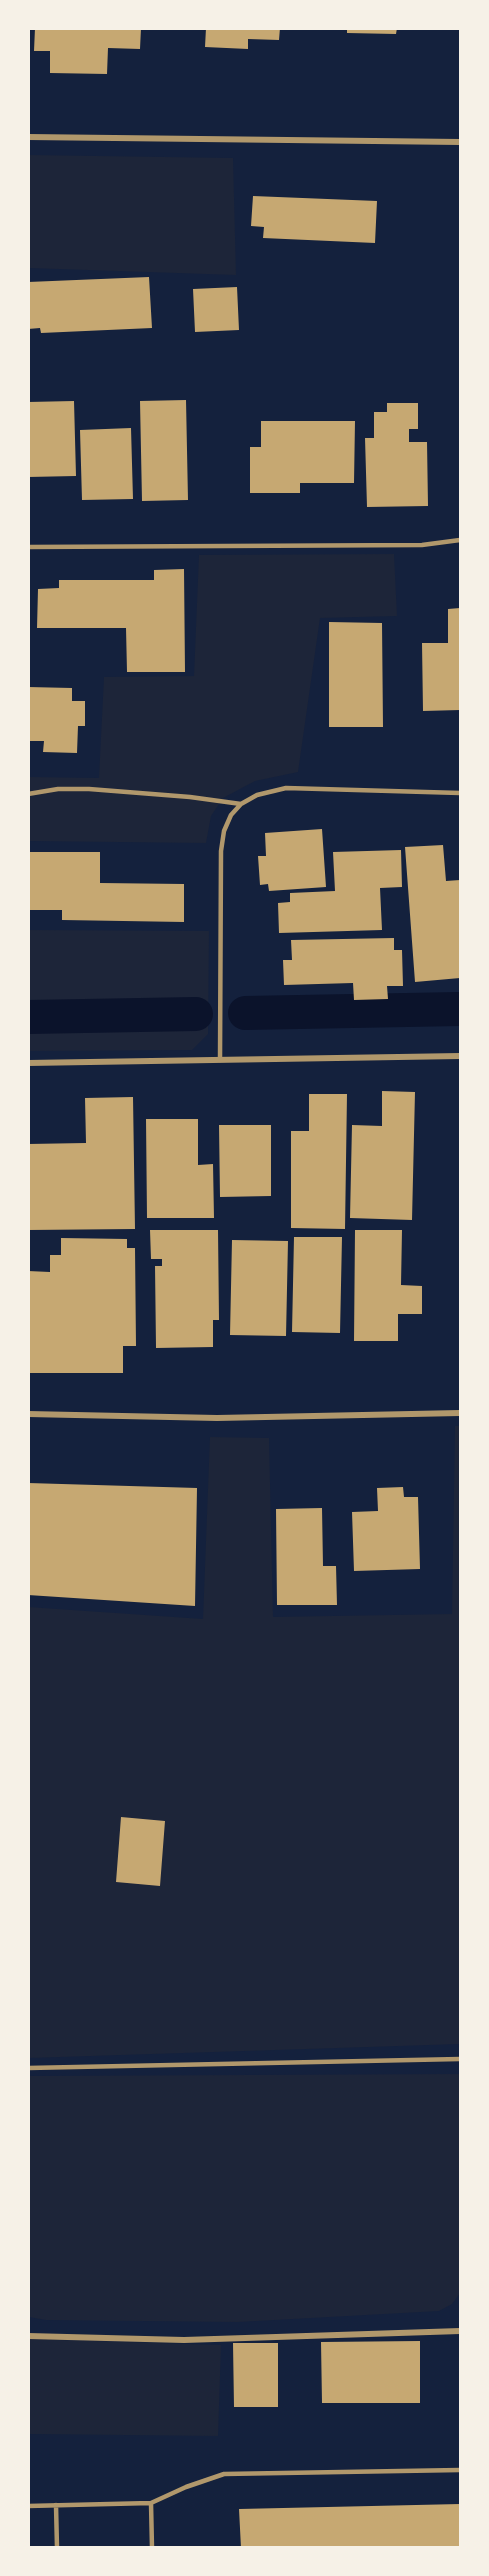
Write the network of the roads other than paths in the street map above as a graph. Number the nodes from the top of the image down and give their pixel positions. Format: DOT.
graph roads {
  1 [pos="28,137"];
  2 [pos="460,142"];
  3 [pos="460,540"];
  4 [pos="28,547"];
  5 [pos="460,793"];
  6 [pos="28,794"];
  7 [pos="241,804"];
  8 [pos="460,1056"];
  9 [pos="220,1060"];
  10 [pos="28,1063"];
  11 [pos="460,1413"];
  12 [pos="28,1414"];
  13 [pos="460,2059"];
  14 [pos="28,2068"];
  15 [pos="460,2331"];
  16 [pos="28,2336"];
  17 [pos="460,2470"];
  18 [pos="151,2503"];
  19 [pos="56,2505"];
  20 [pos="28,2506"];
  21 [pos="57,2547"];
  22 [pos="152,2547"];
  1 -- 2 [label="street"];
  3 -- 4 [label="lane"];
  5 -- 7 [label="lane"];
  6 -- 7 [label="lane"];
  7 -- 9 [label="lane"];
  8 -- 9 [label="street"];
  9 -- 10 [label="street"];
  11 -- 12 [label="street"];
  13 -- 14 [label="lane"];
  15 -- 16 [label="street"];
  17 -- 18 [label="lane"];
  18 -- 19 [label="lane"];
  18 -- 22 [label="lane"];
  19 -- 20 [label="lane"];
  19 -- 21 [label="lane"];
}
